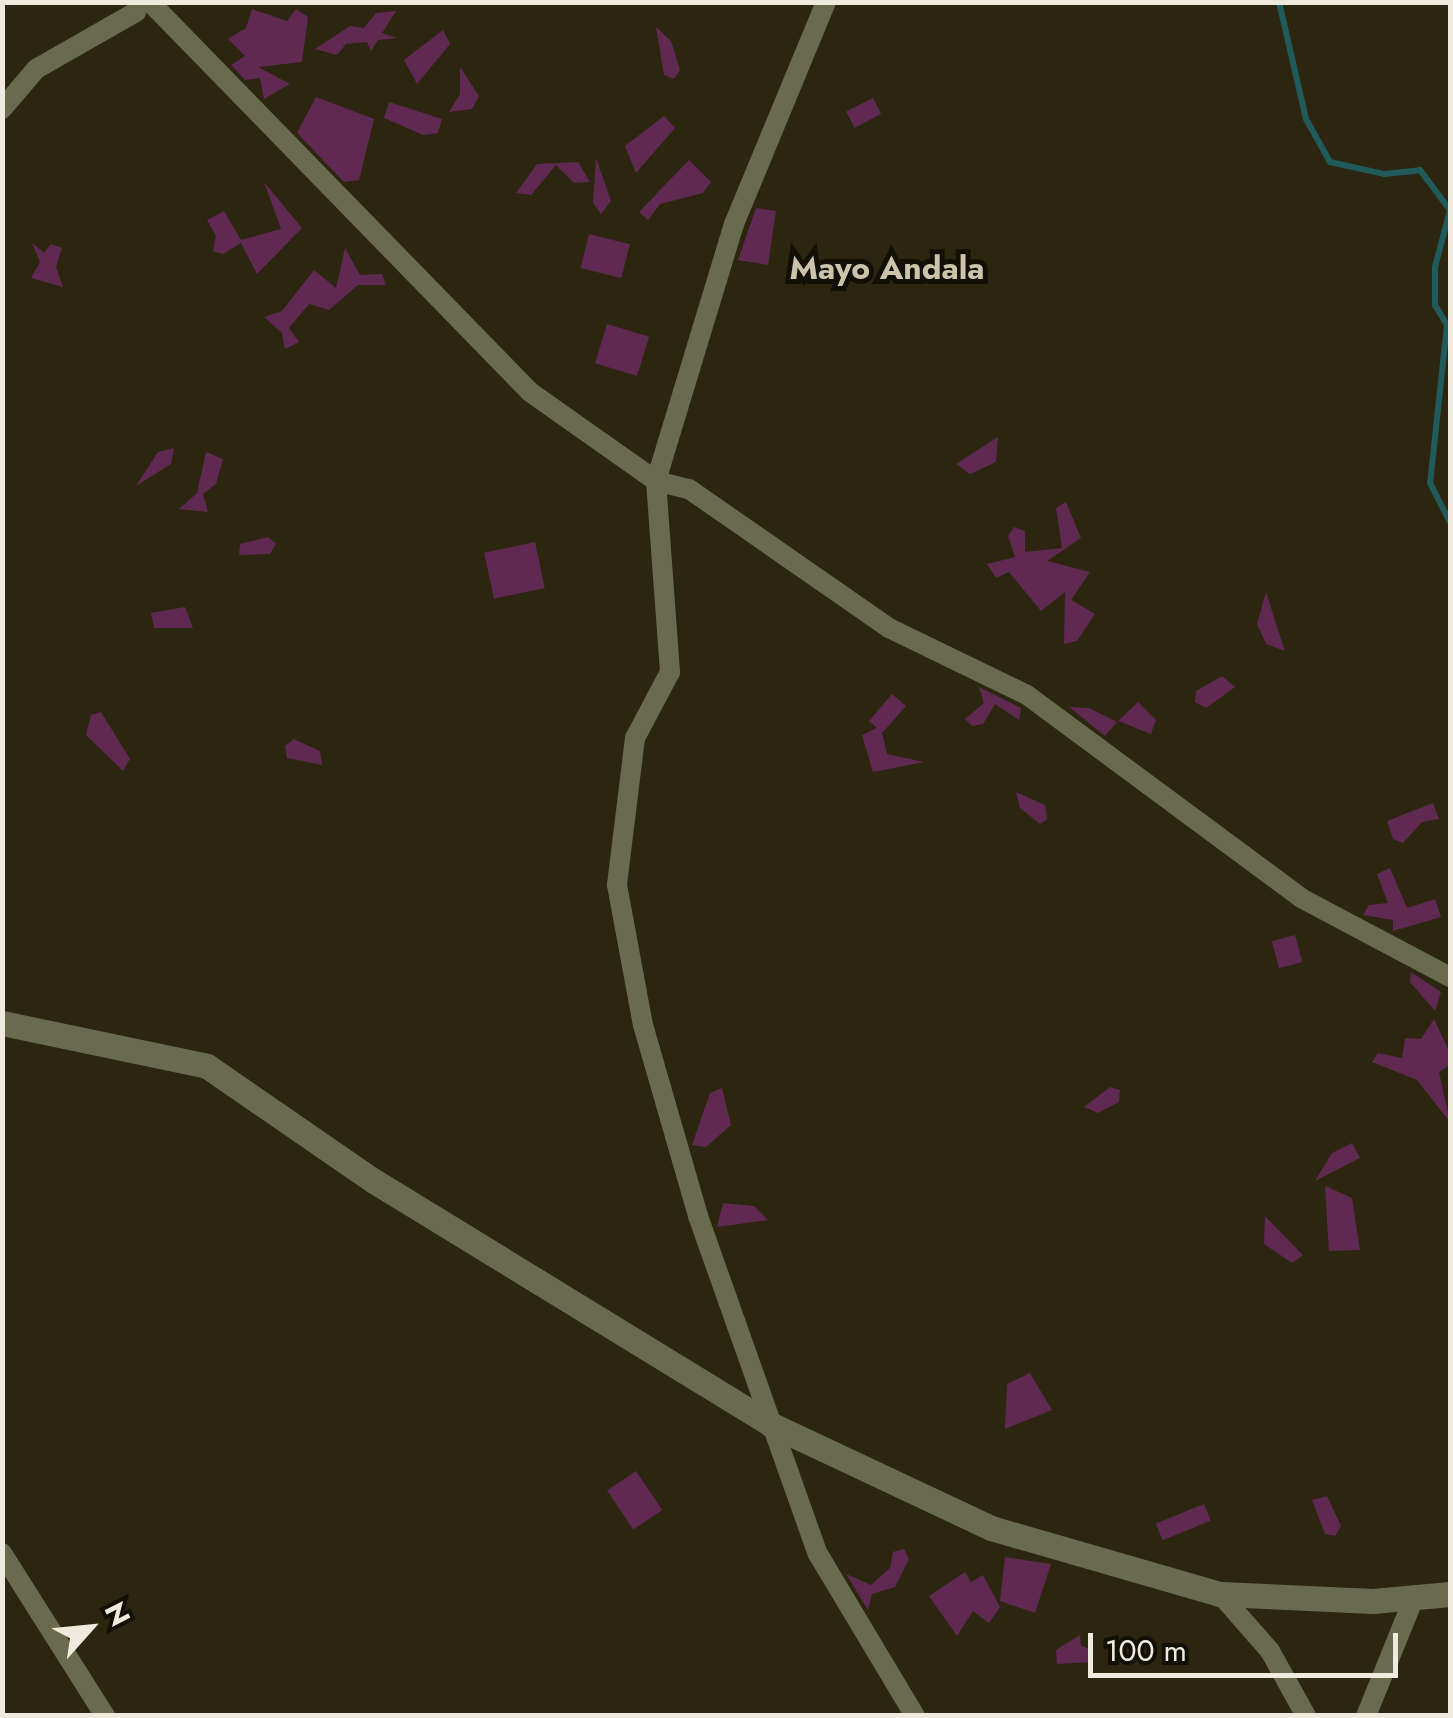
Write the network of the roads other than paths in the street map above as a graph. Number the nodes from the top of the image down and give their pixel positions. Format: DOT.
graph roads {
  1 [pos="138,2"];
  2 [pos="150,2"];
  3 [pos="826,2"];
  4 [pos="2,109"];
  5 [pos="656,481"];
  6 [pos="1450,977"];
  7 [pos="2,1023"];
  8 [pos="770,1424"];
  9 [pos="2,1553"];
  10 [pos="1220,1594"];
  11 [pos="1450,1594"];
  12 [pos="1414,1598"];
  13 [pos="105,1716"];
  14 [pos="915,1716"];
  15 [pos="1306,1716"];
  16 [pos="1366,1716"];
  1 -- 4 [label="street"];
  2 -- 5 [label="street"];
  3 -- 5 [label="street"];
  5 -- 6 [label="street"];
  5 -- 8 [label="street"];
  7 -- 8 [label="street"];
  8 -- 10 [label="street"];
  8 -- 14 [label="street"];
  9 -- 13 [label="street"];
  10 -- 12 [label="street"];
  10 -- 15 [label="street"];
  11 -- 12 [label="street"];
  12 -- 16 [label="street"];
}
